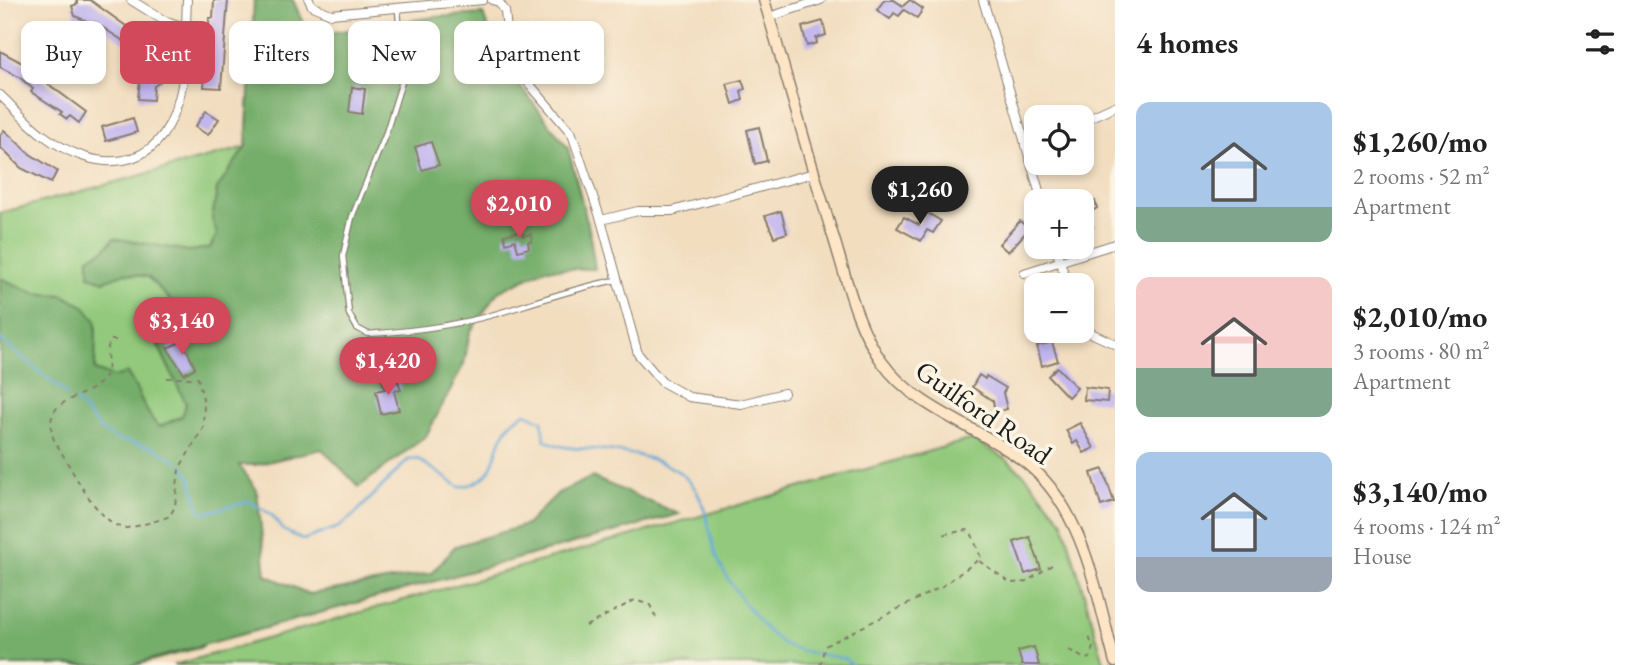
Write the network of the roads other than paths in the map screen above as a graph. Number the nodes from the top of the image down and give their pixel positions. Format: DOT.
graph roads {
  1 [pos="131,0"];
  2 [pos="187,0"];
  3 [pos="310,0"];
  4 [pos="483,0"];
  5 [pos="492,0"];
  6 [pos="764,0"];
  7 [pos="821,0"];
  8 [pos="983,0"];
  9 [pos="398,8"];
  10 [pos="769,17"];
  11 [pos="166,21"];
  12 [pos="185,21"];
  13 [pos="181,84"];
  14 [pos="0,95"];
  15 [pos="1115,106"];
  16 [pos="1094,116"];
  17 [pos="1024,143"];
  18 [pos="814,173"];
  19 [pos="601,220"];
  20 [pos="1115,244"];
  21 [pos="1059,259"];
  22 [pos="1060,263"];
  23 [pos="1024,273"];
  24 [pos="1064,273"];
  25 [pos="616,280"];
  26 [pos="1094,334"];
  27 [pos="1115,344"];
  28 [pos="784,393"];
  29 [pos="1111,635"];
  30 [pos="1115,662"];
  1 -- 11 [label="street"];
  2 -- 12 [label="street"];
  3 -- 9 [label="street"];
  4 -- 9 [label="street"];
  5 -- 19 [label="street"];
  6 -- 10 [label="street, Guilford Road"];
  7 -- 10 [label="street"];
  8 -- 17 [label="street"];
  9 -- 25 [label="lane"];
  10 -- 18 [label="street, Guilford Road"];
  13 -- 14 [label="street"];
  15 -- 16 [label="street"];
  18 -- 19 [label="street"];
  18 -- 29 [label="street, Guilford Road"];
  19 -- 25 [label="street"];
  20 -- 22 [label="street"];
  21 -- 22 [label="street"];
  22 -- 23 [label="street"];
  22 -- 24 [label="street"];
  25 -- 28 [label="street"];
  26 -- 27 [label="street"];
  29 -- 30 [label="street, Guilford Road"];
}
